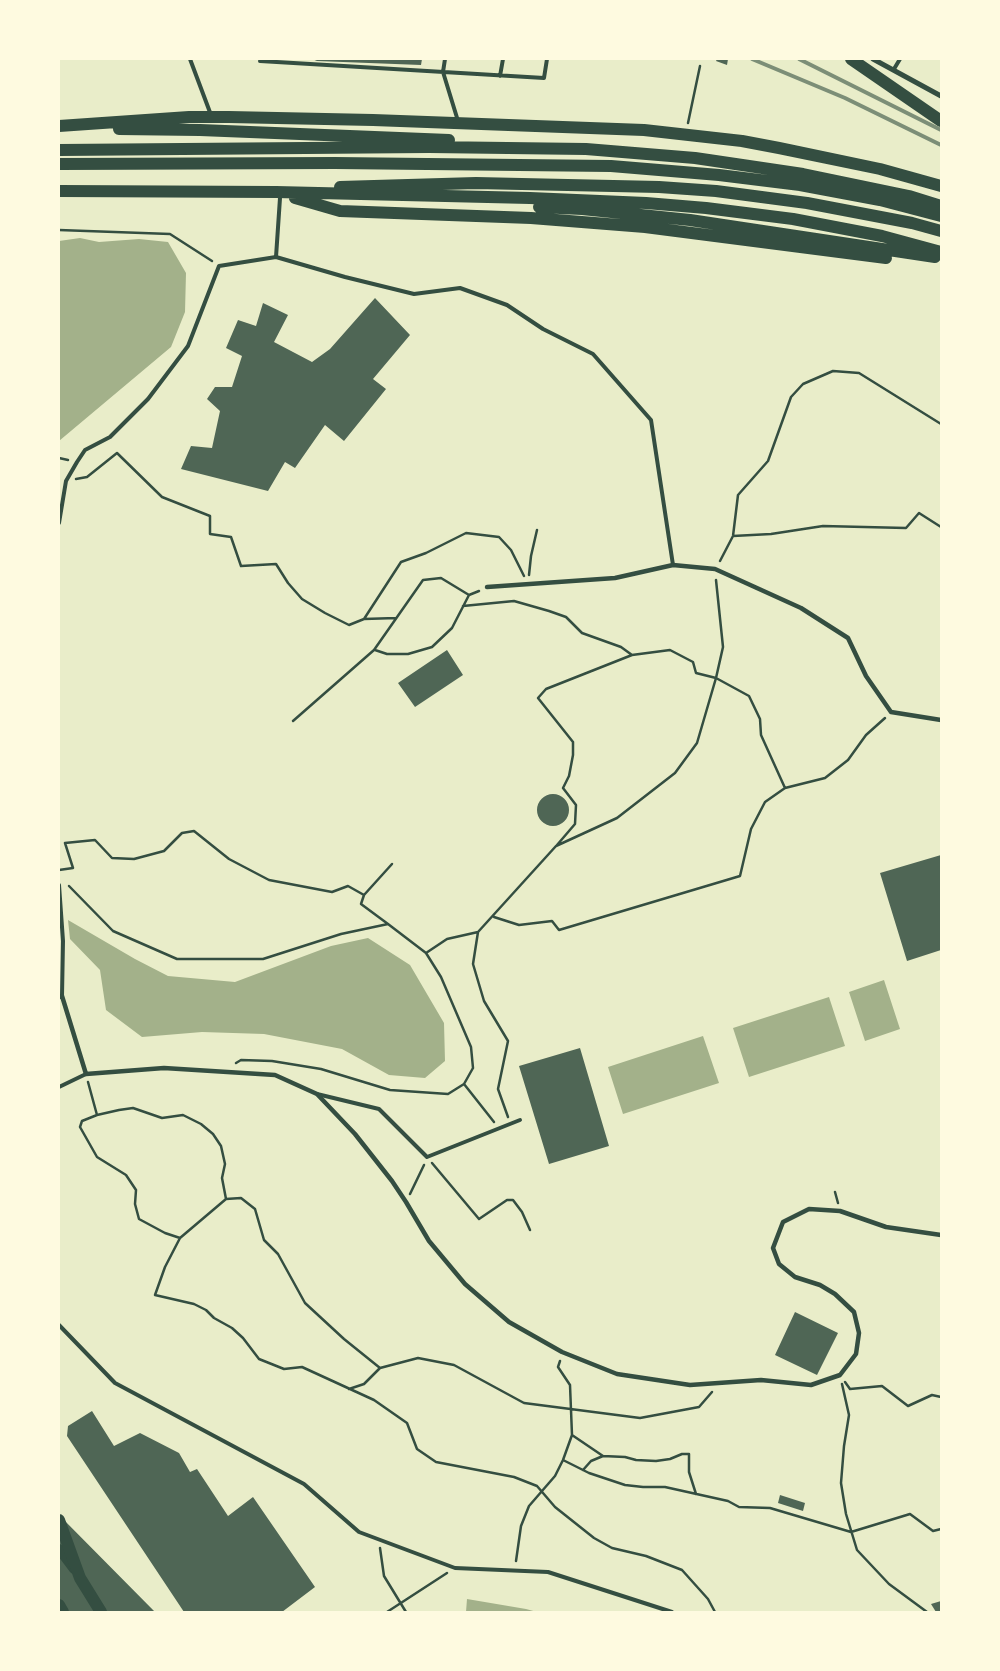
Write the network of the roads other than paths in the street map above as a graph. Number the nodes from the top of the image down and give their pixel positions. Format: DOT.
graph roads {
  1 [pos="190,59"];
  2 [pos="445,59"];
  3 [pos="503,59"];
  4 [pos="547,59"];
  5 [pos="851,59"];
  6 [pos="873,59"];
  7 [pos="900,59"];
  8 [pos="260,61"];
  9 [pos="894,69"];
  10 [pos="442,72"];
  11 [pos="500,76"];
  12 [pos="941,96"];
  13 [pos="212,117"];
  14 [pos="941,121"];
  15 [pos="459,122"];
  16 [pos="59,127"];
  17 [pos="586,149"];
  18 [pos="62,150"];
  19 [pos="61,164"];
  20 [pos="941,186"];
  21 [pos="59,192"];
  22 [pos="181,193"];
  23 [pos="278,195"];
  24 [pos="941,206"];
  25 [pos="941,216"];
  26 [pos="941,231"];
  27 [pos="941,252"];
  28 [pos="276,257"];
  29 [pos="941,258"];
  30 [pos="941,264"];
  31 [pos="59,523"];
  32 [pos="673,565"];
  33 [pos="487,587"];
  34 [pos="941,720"];
  35 [pos="59,885"];
  36 [pos="61,997"];
  37 [pos="86,1074"];
  38 [pos="59,1087"];
  39 [pos="317,1094"];
  40 [pos="520,1120"];
  41 [pos="941,1235"];
  42 [pos="59,1325"];
  43 [pos="59,1520"];
  44 [pos="59,1536"];
  45 [pos="59,1549"];
  46 [pos="80,1578"];
  47 [pos="59,1605"];
  48 [pos="63,1612"];
  49 [pos="101,1612"];
  50 [pos="672,1612"];
  1 -- 13 [label="lane"];
  2 -- 10 [label="lane"];
  3 -- 11 [label="lane"];
  4 -- 11 [label="lane"];
  5 -- 14 [label="main road"];
  6 -- 9 [label="street"];
  7 -- 9 [label="lane"];
  8 -- 10 [label="lane"];
  9 -- 12 [label="street"];
  10 -- 11 [label="lane"];
  10 -- 15 [label="lane"];
  13 -- 15 [label="main road"];
  13 -- 16 [label="main road"];
  15 -- 20 [label="main road"];
  16 -- 17 [label="main road"];
  17 -- 18 [label="main road"];
  17 -- 24 [label="main road"];
  19 -- 25 [label="main road"];
  21 -- 22 [label="main road"];
  21 -- 23 [label="main road"];
  22 -- 23 [label="main road"];
  22 -- 26 [label="main road"];
  23 -- 27 [label="main road"];
  23 -- 28 [label="lane"];
  23 -- 29 [label="main road"];
  23 -- 30 [label="main road"];
  28 -- 31 [label="lane"];
  28 -- 32 [label="lane"];
  32 -- 33 [label="street"];
  32 -- 34 [label="street"];
  35 -- 36 [label="lane"];
  36 -- 37 [label="street"];
  37 -- 38 [label="lane"];
  37 -- 39 [label="street"];
  39 -- 40 [label="lane"];
  39 -- 41 [label="street"];
  42 -- 50 [label="lane"];
  43 -- 46 [label="main road"];
  44 -- 46 [label="main road"];
  45 -- 46 [label="main road"];
  46 -- 49 [label="main road"];
  47 -- 48 [label="main road"];
}
